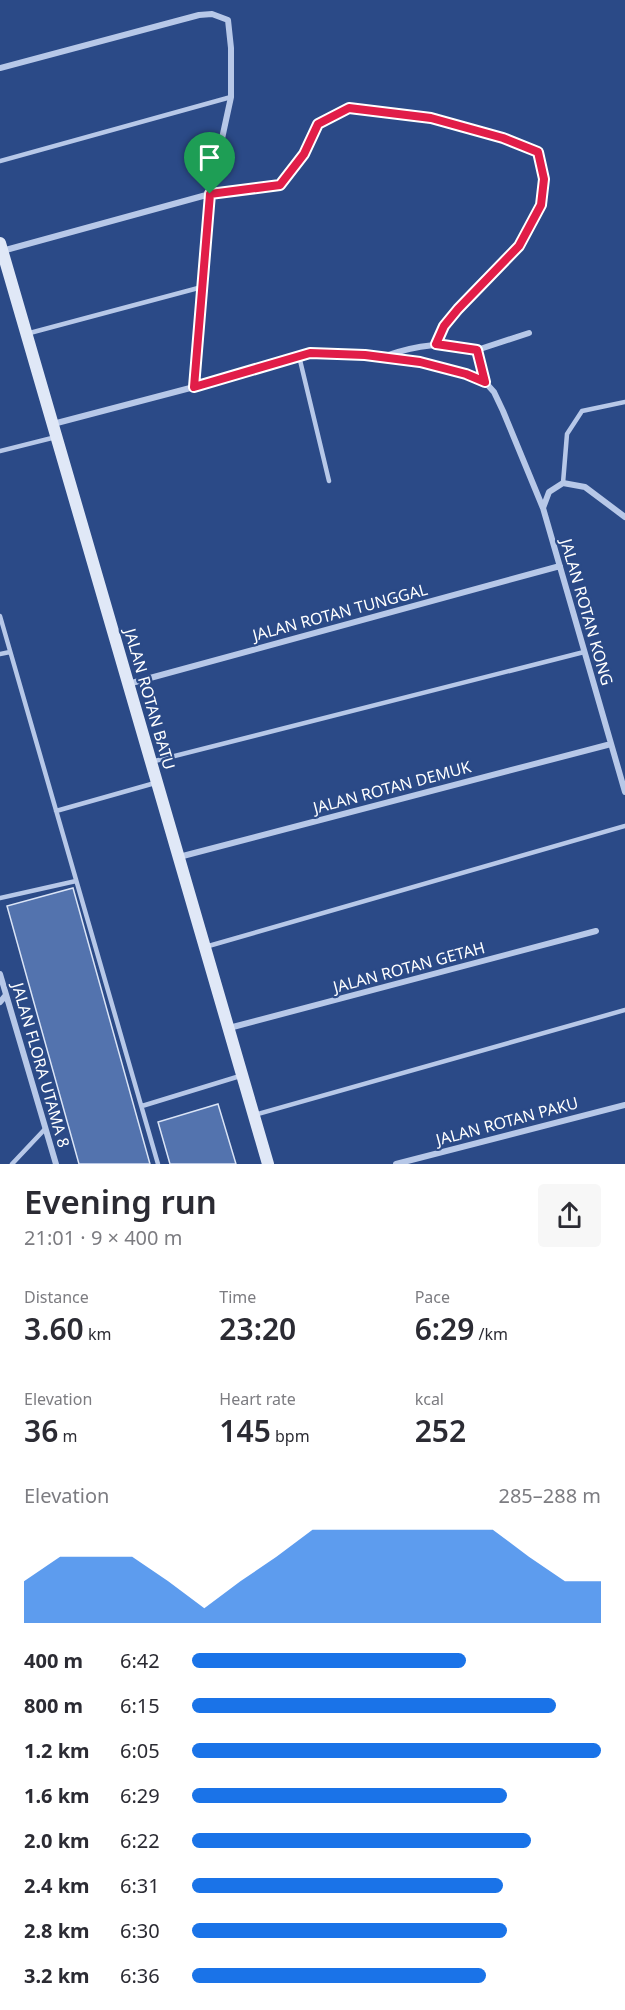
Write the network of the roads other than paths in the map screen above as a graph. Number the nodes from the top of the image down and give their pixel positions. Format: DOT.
graph roads {
  1 [pos="0,68"];
  2 [pos="231,97"];
  3 [pos="0,161"];
  4 [pos="210,194"];
  5 [pos="1,247"];
  6 [pos="202,287"];
  7 [pos="529,333"];
  8 [pos="26,334"];
  9 [pos="436,344"];
  10 [pos="477,350"];
  11 [pos="299,356"];
  12 [pos="381,357"];
  13 [pos="485,382"];
  14 [pos="194,387"];
  15 [pos="625,402"];
  16 [pos="53,424"];
  17 [pos="57,437"];
  18 [pos="0,451"];
  19 [pos="329,481"];
  20 [pos="563,483"];
  21 [pos="543,508"];
  22 [pos="625,517"];
  23 [pos="560,566"];
  24 [pos="0,616"];
  25 [pos="10,652"];
  26 [pos="584,652"];
  27 [pos="0,654"];
  28 [pos="128,684"];
  29 [pos="611,744"];
  30 [pos="151,762"];
  31 [pos="157,782"];
  32 [pos="625,792"];
  33 [pos="56,811"];
  34 [pos="625,826"];
  35 [pos="179,857"];
  36 [pos="76,881"];
  37 [pos="0,898"];
  38 [pos="596,931"];
  39 [pos="205,947"];
  40 [pos="0,974"];
  41 [pos="6,995"];
  42 [pos="0,1002"];
  43 [pos="625,1010"];
  44 [pos="229,1028"];
  45 [pos="243,1076"];
  46 [pos="625,1104"];
  47 [pos="142,1106"];
  48 [pos="254,1115"];
  49 [pos="45,1129"];
  50 [pos="12,1164"];
  51 [pos="56,1164"];
  52 [pos="158,1164"];
  53 [pos="268,1164"];
  54 [pos="396,1164"];
  1 -- 2 [label="street"];
  2 -- 3 [label="lane"];
  2 -- 4 [label="street"];
  4 -- 5 [label="street"];
  4 -- 6 [label="street"];
  4 -- 9 [label="lane"];
  5 -- 8 [label="street, JALAN ROTAN BATU"];
  6 -- 8 [label="lane"];
  6 -- 14 [label="street"];
  7 -- 10 [label="street"];
  8 -- 16 [label="street, JALAN ROTAN BATU"];
  9 -- 10 [label="street"];
  9 -- 12 [label="street"];
  10 -- 13 [label="street, JALAN ROTAN KONG"];
  11 -- 12 [label="street"];
  11 -- 14 [label="street"];
  11 -- 19 [label="lane"];
  12 -- 13 [label="street"];
  13 -- 21 [label="street, JALAN ROTAN KONG"];
  14 -- 16 [label="street"];
  15 -- 20 [label="lane"];
  16 -- 17 [label="street, JALAN ROTAN BATU"];
  17 -- 18 [label="lane"];
  17 -- 28 [label="street, JALAN ROTAN BATU"];
  20 -- 21 [label="street"];
  20 -- 22 [label="street"];
  21 -- 23 [label="street, JALAN ROTAN KONG"];
  23 -- 26 [label="street, JALAN ROTAN KONG"];
  23 -- 28 [label="street, JALAN ROTAN TUNGGAL"];
  24 -- 25 [label="lane"];
  25 -- 27 [label="lane"];
  25 -- 33 [label="lane"];
  26 -- 29 [label="street, JALAN ROTAN KONG"];
  26 -- 30 [label="lane"];
  28 -- 30 [label="street, JALAN ROTAN BATU"];
  29 -- 32 [label="street, JALAN ROTAN KONG"];
  29 -- 35 [label="street, JALAN ROTAN DEMUK"];
  30 -- 31 [label="street, JALAN ROTAN BATU"];
  31 -- 33 [label="lane"];
  31 -- 35 [label="street, JALAN ROTAN BATU"];
  33 -- 36 [label="lane"];
  34 -- 39 [label="lane"];
  35 -- 39 [label="street, JALAN ROTAN BATU"];
  36 -- 37 [label="lane"];
  36 -- 47 [label="lane"];
  38 -- 44 [label="street, JALAN ROTAN GETAH"];
  39 -- 44 [label="street, JALAN ROTAN BATU"];
  40 -- 41 [label="street, JALAN FLORA UTAMA 8"];
  41 -- 42 [label="street"];
  41 -- 49 [label="street, JALAN FLORA UTAMA 8"];
  43 -- 48 [label="lane"];
  44 -- 45 [label="street, JALAN ROTAN BATU"];
  45 -- 47 [label="lane"];
  45 -- 48 [label="street, JALAN ROTAN BATU"];
  46 -- 54 [label="street, JALAN ROTAN PAKU"];
  47 -- 52 [label="lane"];
  48 -- 53 [label="street, JALAN ROTAN BATU"];
  49 -- 50 [label="lane"];
  49 -- 51 [label="street, JALAN FLORA UTAMA 8"];
}
